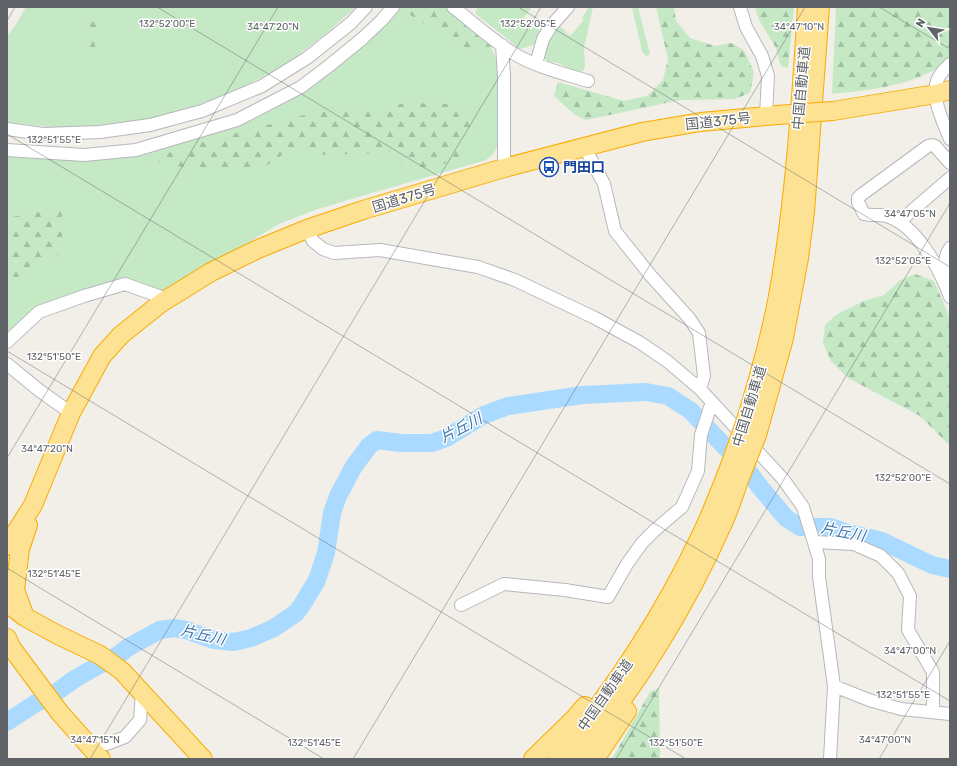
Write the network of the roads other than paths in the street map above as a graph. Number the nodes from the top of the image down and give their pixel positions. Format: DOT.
graph roads {
  1 [pos="366,7"];
  2 [pos="393,7"];
  3 [pos="453,7"];
  4 [pos="568,7"];
  5 [pos="740,7"];
  6 [pos="807,7"];
  7 [pos="820,7"];
  8 [pos="502,46"];
  9 [pos="532,62"];
  10 [pos="950,64"];
  11 [pos="504,71"];
  12 [pos="588,81"];
  13 [pos="943,92"];
  14 [pos="772,115"];
  15 [pos="7,129"];
  16 [pos="950,139"];
  17 [pos="585,148"];
  18 [pos="7,150"];
  19 [pos="950,163"];
  20 [pos="504,168"];
  21 [pos="950,178"];
  22 [pos="899,222"];
  23 [pos="308,229"];
  24 [pos="950,248"];
  25 [pos="950,280"];
  26 [pos="950,297"];
  27 [pos="167,299"];
  28 [pos="7,342"];
  29 [pos="7,364"];
  30 [pos="700,390"];
  31 [pos="712,402"];
  32 [pos="71,413"];
  33 [pos="751,429"];
  34 [pos="736,469"];
  35 [pos="34,505"];
  36 [pos="714,506"];
  37 [pos="723,523"];
  38 [pos="815,542"];
  39 [pos="7,546"];
  40 [pos="7,603"];
  41 [pos="461,605"];
  42 [pos="25,617"];
  43 [pos="8,643"];
  44 [pos="834,686"];
  45 [pos="142,692"];
  46 [pos="933,711"];
  47 [pos="950,714"];
  48 [pos="84,741"];
  49 [pos="101,759"];
  50 [pos="203,759"];
  51 [pos="533,759"];
  52 [pos="557,759"];
  53 [pos="576,759"];
  54 [pos="595,759"];
  55 [pos="830,759"];
  1 -- 15 [label="street"];
  2 -- 18 [label="street"];
  3 -- 8 [label="street"];
  4 -- 9 [label="street"];
  5 -- 14 [label="street"];
  6 -- 33 [label="highway, 中国自動車道"];
  7 -- 33 [label="highway, 中国自動車道"];
  8 -- 9 [label="street"];
  8 -- 11 [label="street"];
  9 -- 11 [label="street"];
  9 -- 12 [label="street"];
  10 -- 13 [label="street"];
  11 -- 20 [label="street"];
  13 -- 14 [label="highway, 国道375号, bridge"];
  13 -- 16 [label="street"];
  14 -- 17 [label="highway, 国道375号"];
  17 -- 20 [label="highway, 国道375号"];
  17 -- 30 [label="street"];
  19 -- 22 [label="street"];
  20 -- 23 [label="highway, 国道375号"];
  21 -- 22 [label="street"];
  22 -- 26 [label="street"];
  23 -- 27 [label="highway, 国道375号"];
  23 -- 30 [label="street"];
  24 -- 25 [label="street"];
  27 -- 28 [label="street"];
  27 -- 32 [label="highway, 国道375号"];
  29 -- 32 [label="street"];
  30 -- 31 [label="street"];
  31 -- 38 [label="street"];
  31 -- 41 [label="street"];
  32 -- 35 [label="highway, 国道375号"];
  33 -- 34 [label="highway, 中国自動車道, bridge"];
  34 -- 36 [label="highway, 中国自動車道"];
  34 -- 37 [label="highway, 中国自動車道"];
  35 -- 39 [label="highway, 国道375号"];
  35 -- 42 [label="highway"];
  36 -- 51 [label="highway"];
  36 -- 52 [label="highway, 中国自動車道"];
  37 -- 53 [label="highway, 中国自動車道"];
  37 -- 54 [label="highway"];
  38 -- 44 [label="street"];
  38 -- 46 [label="street"];
  40 -- 42 [label="highway"];
  42 -- 45 [label="highway"];
  43 -- 48 [label="highway"];
  44 -- 46 [label="street"];
  44 -- 55 [label="street"];
  45 -- 48 [label="street"];
  45 -- 50 [label="highway"];
  46 -- 47 [label="street"];
  48 -- 49 [label="highway"];
}
